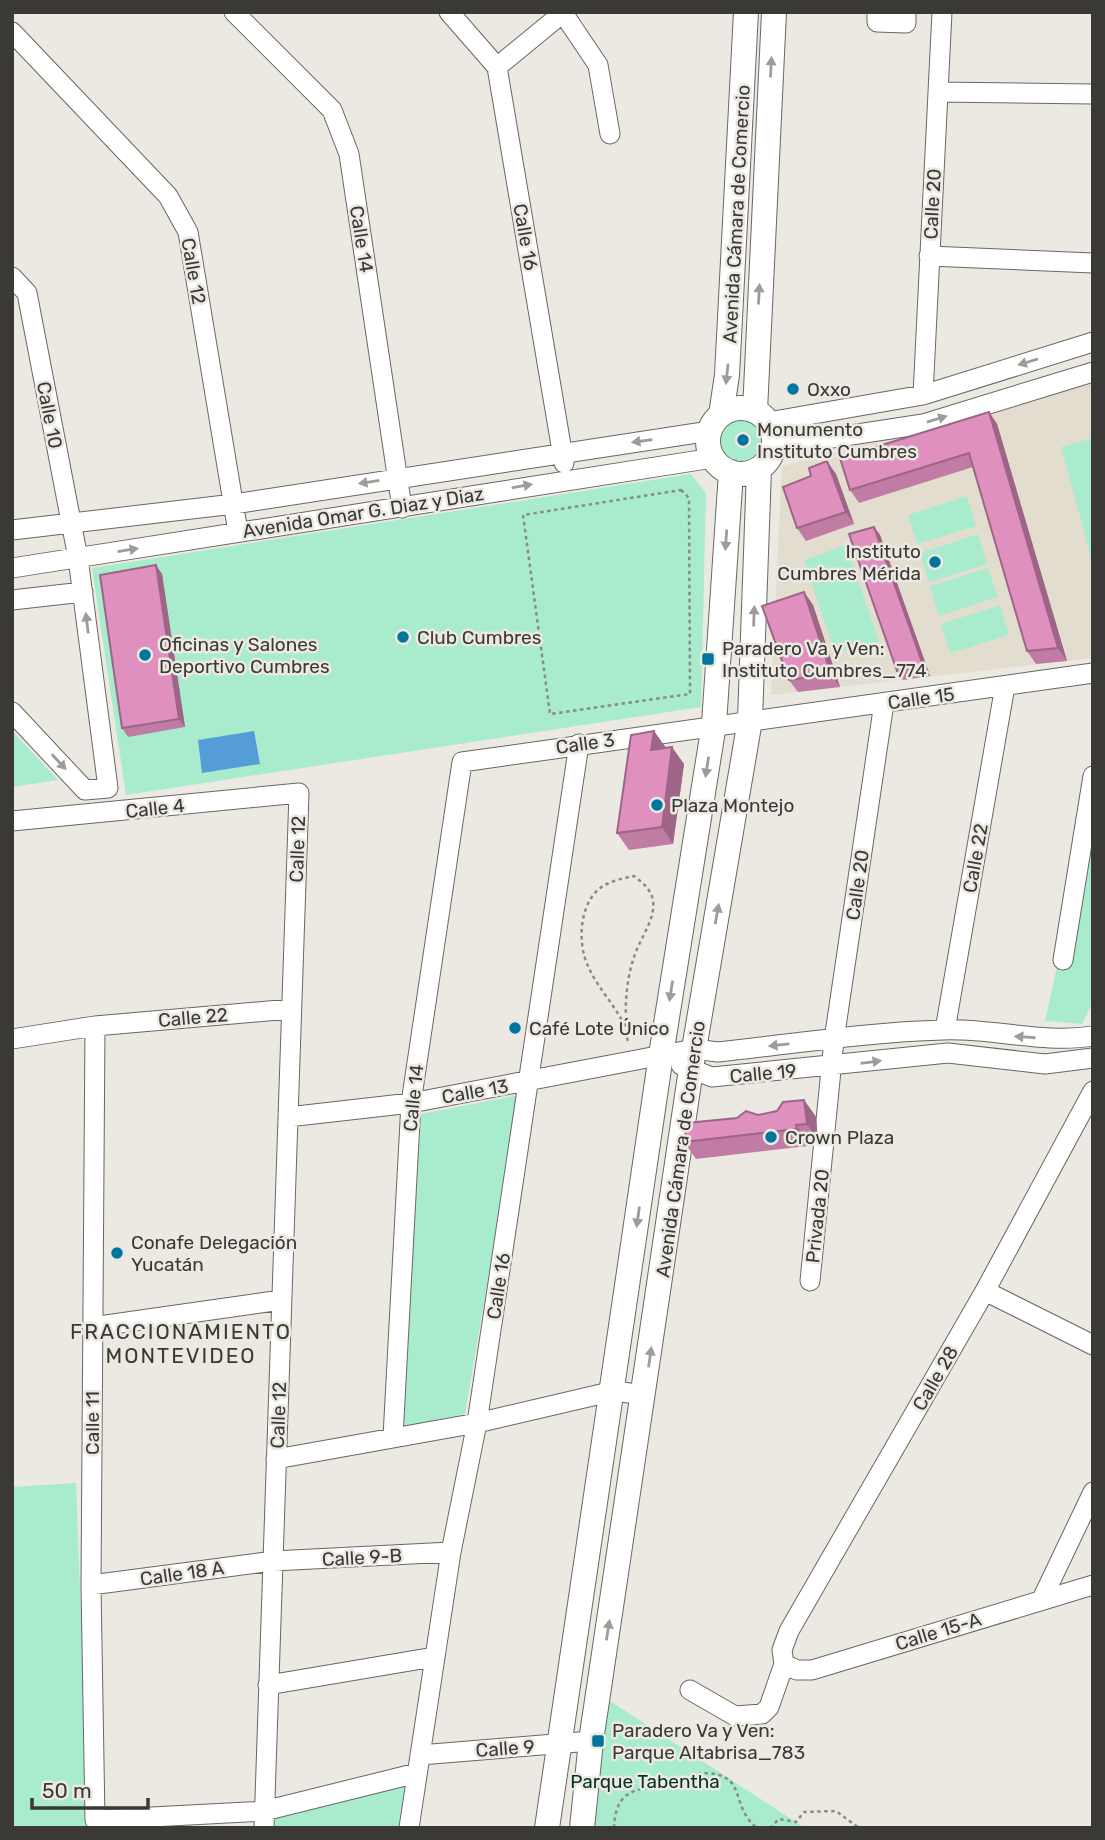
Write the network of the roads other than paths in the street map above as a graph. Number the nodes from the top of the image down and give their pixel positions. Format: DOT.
graph roads {
  1 [pos="234,12"];
  2 [pos="449,12"];
  3 [pos="746,12"];
  4 [pos="774,12"];
  5 [pos="877,12"];
  6 [pos="906,12"];
  7 [pos="942,12"];
  8 [pos="564,13"];
  9 [pos="12,32"];
  10 [pos="497,67"];
  11 [pos="938,92"];
  12 [pos="1093,94"];
  13 [pos="610,134"];
  14 [pos="929,256"];
  15 [pos="1093,263"];
  16 [pos="12,278"];
  17 [pos="1093,342"];
  18 [pos="1093,372"];
  19 [pos="980,377"];
  20 [pos="923,395"];
  21 [pos="990,403"];
  22 [pos="762,417"];
  23 [pos="715,423"];
  24 [pos="774,447"];
  25 [pos="563,452"];
  26 [pos="722,465"];
  27 [pos="759,469"];
  28 [pos="398,477"];
  29 [pos="566,478"];
  30 [pos="234,504"];
  31 [pos="402,508"];
  32 [pos="70,522"];
  33 [pos="12,530"];
  34 [pos="238,532"];
  35 [pos="78,558"];
  36 [pos="12,568"];
  37 [pos="83,592"];
  38 [pos="12,600"];
  39 [pos="1093,673"];
  40 [pos="1005,686"];
  41 [pos="884,703"];
  42 [pos="12,712"];
  43 [pos="750,720"];
  44 [pos="714,724"];
  45 [pos="579,744"];
  46 [pos="462,762"];
  47 [pos="1093,776"];
  48 [pos="299,793"];
  49 [pos="12,821"];
  50 [pos="1063,960"];
  51 [pos="291,1009"];
  52 [pos="95,1026"];
  53 [pos="945,1030"];
  54 [pos="1093,1036"];
  55 [pos="12,1039"];
  56 [pos="834,1040"];
  57 [pos="661,1055"];
  58 [pos="1093,1058"];
  59 [pos="693,1060"];
  60 [pos="832,1067"];
  61 [pos="530,1082"];
  62 [pos="1093,1091"];
  63 [pos="411,1103"];
  64 [pos="288,1118"];
  65 [pos="810,1281"];
  66 [pos="985,1291"];
  67 [pos="281,1300"];
  68 [pos="92,1327"];
  69 [pos="1093,1345"];
  70 [pos="614,1391"];
  71 [pos="644,1395"];
  72 [pos="477,1423"];
  73 [pos="393,1437"];
  74 [pos="276,1459"];
  75 [pos="1093,1492"];
  76 [pos="451,1552"];
  77 [pos="272,1561"];
  78 [pos="91,1585"];
  79 [pos="1093,1585"];
  80 [pos="1042,1599"];
  81 [pos="434,1657"];
  82 [pos="784,1664"];
  83 [pos="268,1685"];
  84 [pos="690,1689"];
  85 [pos="591,1741"];
  86 [pos="561,1744"];
  87 [pos="418,1764"];
  88 [pos="264,1819"];
  89 [pos="410,1828"];
  90 [pos="547,1828"];
  91 [pos="582,1828"];
  1 -- 28 [label="street, Calle 14"];
  2 -- 10 [label="street"];
  3 -- 23 [label="main road, Avenida Cámara de Comercio, one-way"];
  22 -- 4 [label="main road, Avenida Cámara de Comercio, one-way"];
  5 -- 6 [label="street"];
  7 -- 11 [label="street, Calle 20"];
  8 -- 10 [label="street"];
  8 -- 13 [label="street"];
  9 -- 30 [label="street, Calle 12"];
  10 -- 25 [label="street, Calle 16"];
  11 -- 12 [label="street"];
  11 -- 14 [label="street, Calle 20"];
  14 -- 15 [label="street"];
  14 -- 20 [label="street, Calle 20"];
  16 -- 32 [label="street, Calle 10"];
  17 -- 19 [label="street, one-way"];
  18 -- 21 [label="street"];
  19 -- 20 [label="street"];
  19 -- 21 [label="street"];
  20 -- 22 [label="street"];
  24 -- 21 [label="street, one-way"];
  22 -- 23 [label="main road"];
  22 -- 24 [label="main road"];
  23 -- 25 [label="street, Avenida Omar G. Diaz y Diaz, one-way"];
  23 -- 26 [label="main road"];
  24 -- 27 [label="main road"];
  25 -- 28 [label="street, Avenida Omar G. Diaz y Diaz"];
  25 -- 29 [label="street, Calle 16"];
  26 -- 27 [label="main road"];
  26 -- 29 [label="street, Avenida Omar G. Diaz y Diaz"];
  26 -- 44 [label="main road, Avenida Cámara de Comercio, one-way"];
  43 -- 27 [label="main road, Avenida Cámara de Comercio, one-way"];
  28 -- 30 [label="street, Avenida Omar G. Diaz y Diaz, one-way"];
  28 -- 31 [label="street, Calle 14"];
  31 -- 29 [label="street, Avenida Omar G. Diaz y Diaz, one-way"];
  30 -- 32 [label="street, Avenida Omar G. Diaz y Diaz"];
  30 -- 34 [label="street, Calle 12"];
  31 -- 34 [label="street, Avenida Omar G. Diaz y Diaz"];
  32 -- 33 [label="street, Avenida Omar G. Diaz y Diaz"];
  32 -- 35 [label="street, Calle 10"];
  35 -- 34 [label="street, Avenida Omar G. Diaz y Diaz, one-way"];
  35 -- 36 [label="street, Avenida Omar G. Diaz y Diaz"];
  35 -- 37 [label="street, Calle 10"];
  37 -- 38 [label="street"];
  42 -- 37 [label="street, Calle 10, one-way"];
  39 -- 40 [label="street, Calle 15"];
  40 -- 41 [label="street, Calle 15"];
  40 -- 53 [label="street, Calle 22"];
  41 -- 43 [label="street, Calle 15"];
  41 -- 56 [label="street, Calle 20"];
  43 -- 44 [label="street, Calle 3"];
  59 -- 43 [label="main road, Avenida Cámara de Comercio, one-way"];
  44 -- 45 [label="street, Calle 3"];
  44 -- 57 [label="main road, Avenida Cámara de Comercio, one-way"];
  45 -- 46 [label="street, Calle 3"];
  45 -- 61 [label="street, Calle 16"];
  46 -- 63 [label="street, Calle 14"];
  47 -- 50 [label="street"];
  48 -- 49 [label="street, Calle 4"];
  48 -- 51 [label="street, Calle 12"];
  51 -- 52 [label="street, Calle 22"];
  51 -- 64 [label="street, Calle 12"];
  52 -- 55 [label="street, Calle 22"];
  52 -- 68 [label="street, Calle 11"];
  54 -- 53 [label="street, Calle 19, one-way"];
  53 -- 56 [label="street, Calle 19"];
  56 -- 59 [label="street, Calle 19, one-way"];
  56 -- 60 [label="street, Calle 20"];
  57 -- 59 [label="street, Calle 19"];
  57 -- 61 [label="street, Calle 13"];
  57 -- 70 [label="main road, Avenida Cámara de Comercio, one-way"];
  60 -- 58 [label="street, Calle 19, one-way"];
  59 -- 60 [label="street, Calle 19"];
  71 -- 59 [label="main road, Avenida Cámara de Comercio, one-way"];
  60 -- 65 [label="street, Privada 20"];
  61 -- 63 [label="street, Calle 13"];
  61 -- 72 [label="street, Calle 16"];
  62 -- 66 [label="street, Calle 28"];
  63 -- 64 [label="street, Calle 13"];
  63 -- 73 [label="street, Calle 14"];
  64 -- 67 [label="street, Calle 12"];
  66 -- 69 [label="street"];
  66 -- 82 [label="street, Calle 28"];
  67 -- 68 [label="street"];
  67 -- 74 [label="street, Calle 12"];
  68 -- 78 [label="street, Calle 11"];
  70 -- 71 [label="street"];
  70 -- 72 [label="street"];
  70 -- 86 [label="main road, Avenida Cámara de Comercio"];
  85 -- 71 [label="main road, Avenida Cámara de Comercio, one-way"];
  72 -- 73 [label="street"];
  72 -- 76 [label="street, Calle 16"];
  73 -- 74 [label="street"];
  74 -- 77 [label="street, Calle 12"];
  75 -- 80 [label="street"];
  76 -- 77 [label="street, Calle 9-B"];
  76 -- 81 [label="street, Calle 16"];
  77 -- 78 [label="street, Calle 18 A"];
  77 -- 83 [label="street, Calle 12"];
  78 -- 88 [label="street, Calle 11"];
  79 -- 80 [label="street, Calle 15-A"];
  80 -- 82 [label="street, Calle 15-A"];
  81 -- 83 [label="street"];
  81 -- 87 [label="street, Calle 16"];
  82 -- 84 [label="street, Calle 28"];
  83 -- 88 [label="street, Calle 12"];
  85 -- 86 [label="street, Calle 9"];
  85 -- 91 [label="main road, Avenida Cámara de Comercio"];
  86 -- 87 [label="street, Calle 9"];
  86 -- 90 [label="main road, Avenida Cámara de Comercio"];
  87 -- 88 [label="street, Calle 9"];
  87 -- 89 [label="street, Calle 16"];
}
